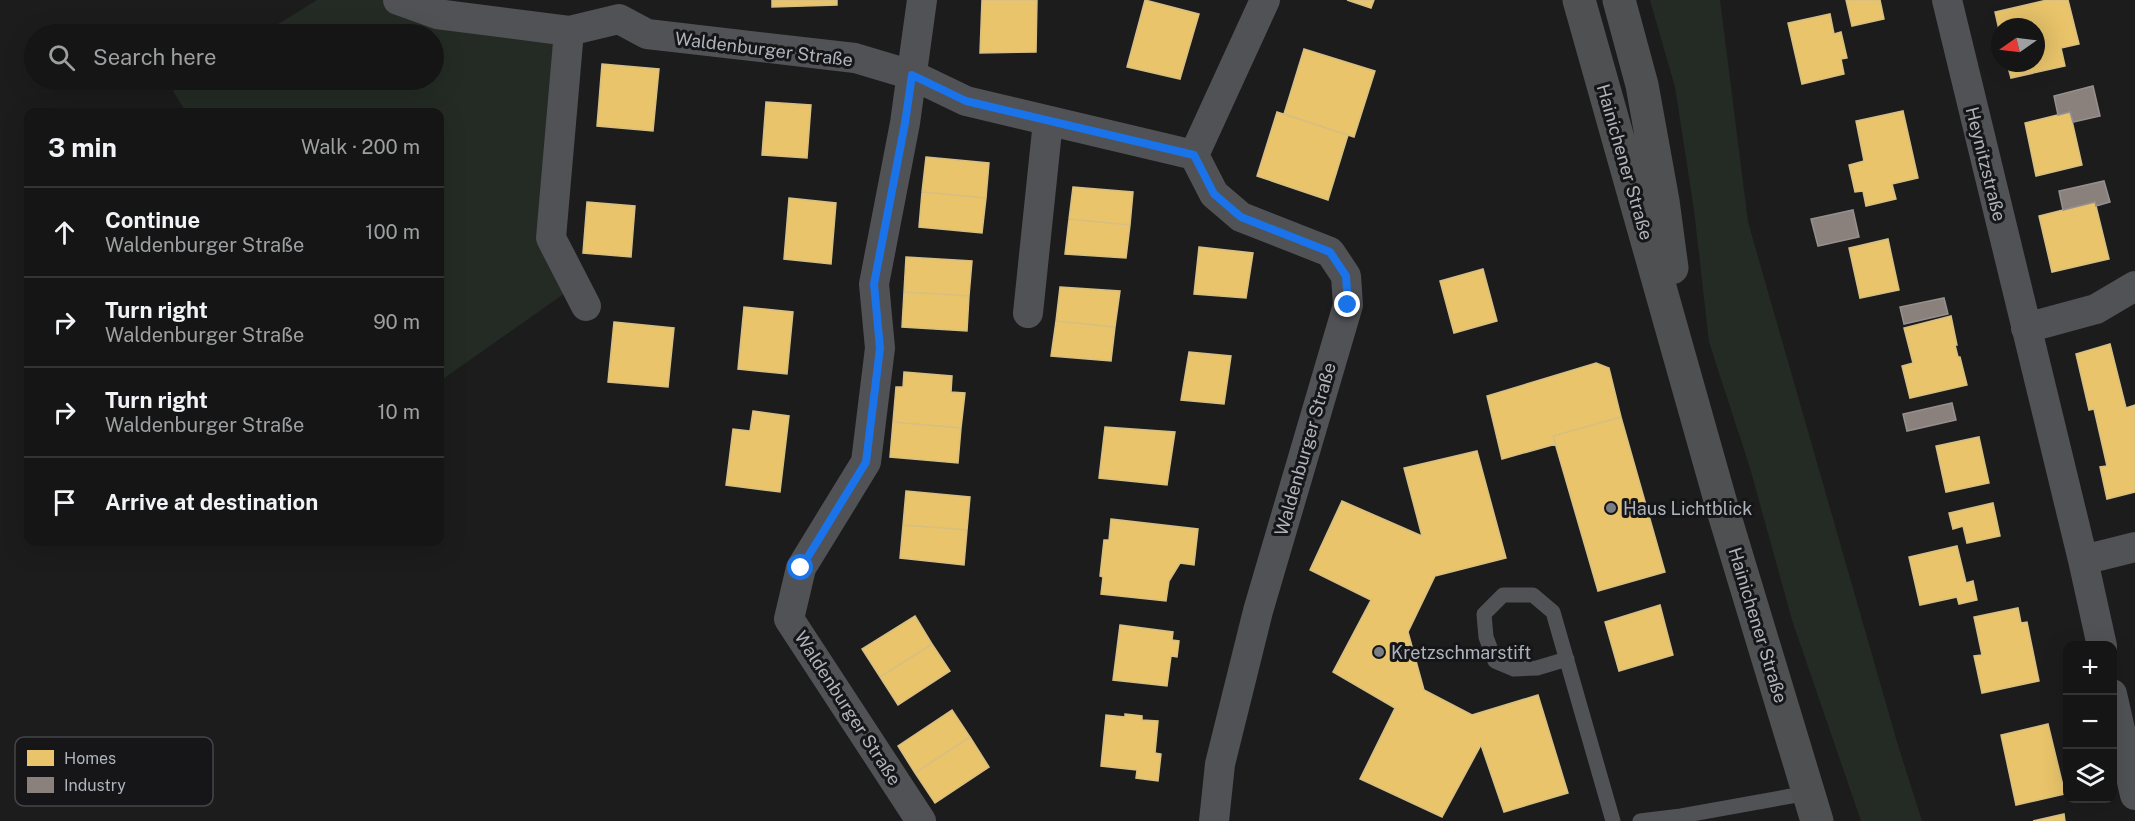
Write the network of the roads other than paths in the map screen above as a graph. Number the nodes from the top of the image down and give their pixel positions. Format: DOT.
graph roads {
  1 [pos="398,0"];
  2 [pos="922,0"];
  3 [pos="1265,0"];
  4 [pos="1579,0"];
  5 [pos="1619,0"];
  6 [pos="1947,0"];
  7 [pos="616,10"];
  8 [pos="569,31"];
  9 [pos="912,75"];
  10 [pos="1048,121"];
  11 [pos="1194,155"];
  12 [pos="2135,286"];
  13 [pos="586,306"];
  14 [pos="1028,313"];
  15 [pos="2026,328"];
  16 [pos="1681,359"];
  17 [pos="2135,547"];
  18 [pos="2083,560"];
  19 [pos="2101,641"];
  20 [pos="1567,659"];
  21 [pos="2112,695"];
  22 [pos="2135,795"];
  23 [pos="1813,807"];
  24 [pos="1682,818"];
  25 [pos="921,821"];
  26 [pos="1214,821"];
  27 [pos="1613,821"];
  28 [pos="1640,821"];
  1 -- 8 [label="street, Waldenburger Straße"];
  2 -- 9 [label="street, Waldenburger Straße"];
  3 -- 11 [label="street"];
  4 -- 16 [label="main road, Hainichener Straße"];
  5 -- 16 [label="main road, Hainichener Straße"];
  6 -- 15 [label="street, Heynitzstraße"];
  7 -- 8 [label="street, Waldenburger Straße"];
  7 -- 9 [label="street, Waldenburger Straße"];
  8 -- 13 [label="street"];
  9 -- 10 [label="street, Waldenburger Straße"];
  9 -- 25 [label="street, Waldenburger Straße"];
  10 -- 11 [label="street, Waldenburger Straße"];
  10 -- 14 [label="street"];
  11 -- 26 [label="street, Waldenburger Straße"];
  12 -- 15 [label="street"];
  15 -- 18 [label="street, Heynitzstraße"];
  16 -- 23 [label="main road, Hainichener Straße"];
  17 -- 18 [label="street"];
  18 -- 19 [label="street, Heynitzstraße"];
  20 -- 20 [label="lane"];
  20 -- 27 [label="lane"];
  21 -- 22 [label="street"];
  23 -- 24 [label="lane"];
  24 -- 28 [label="lane"];
}
